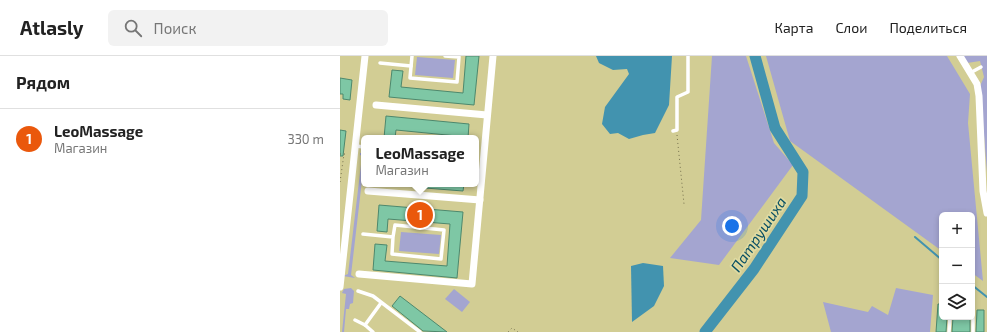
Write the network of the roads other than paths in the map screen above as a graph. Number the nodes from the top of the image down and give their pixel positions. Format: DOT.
graph roads {
  1 [pos="366,56"];
  2 [pos="412,56"];
  3 [pos="445,56"];
  4 [pos="493,56"];
  5 [pos="688,56"];
  6 [pos="960,56"];
  7 [pos="380,63"];
  8 [pos="411,66"];
  9 [pos="981,67"];
  10 [pos="970,73"];
  11 [pos="376,105"];
  12 [pos="487,115"];
  13 [pos="675,131"];
  14 [pos="356,146"];
  15 [pos="361,147"];
  16 [pos="368,191"];
  17 [pos="480,200"];
  18 [pos="987,214"];
  19 [pos="363,234"];
  20 [pos="393,237"];
  21 [pos="359,274"];
  22 [pos="340,287"];
  23 [pos="358,291"];
  24 [pos="381,302"];
  25 [pos="355,320"];
  26 [pos="950,320"];
  27 [pos="973,320"];
  28 [pos="365,325"];
  29 [pos="373,332"];
  30 [pos="420,332"];
  31 [pos="949,332"];
  32 [pos="973,332"];
  1 -- 14 [label="street"];
  2 -- 8 [label="lane"];
  3 -- 8 [label="lane"];
  4 -- 12 [label="street"];
  5 -- 13 [label="lane"];
  6 -- 10 [label="street"];
  7 -- 8 [label="lane"];
  9 -- 10 [label="lane"];
  10 -- 18 [label="street"];
  11 -- 12 [label="street"];
  12 -- 17 [label="street"];
  14 -- 15 [label="lane"];
  14 -- 22 [label="street"];
  16 -- 17 [label="street"];
  17 -- 21 [label="street"];
  19 -- 20 [label="lane"];
  20 -- 20 [label="lane"];
  23 -- 24 [label="lane"];
  24 -- 28 [label="lane"];
  24 -- 30 [label="lane"];
  25 -- 28 [label="lane"];
  26 -- 31 [label="lane"];
  27 -- 32 [label="lane"];
  28 -- 29 [label="lane"];
}
